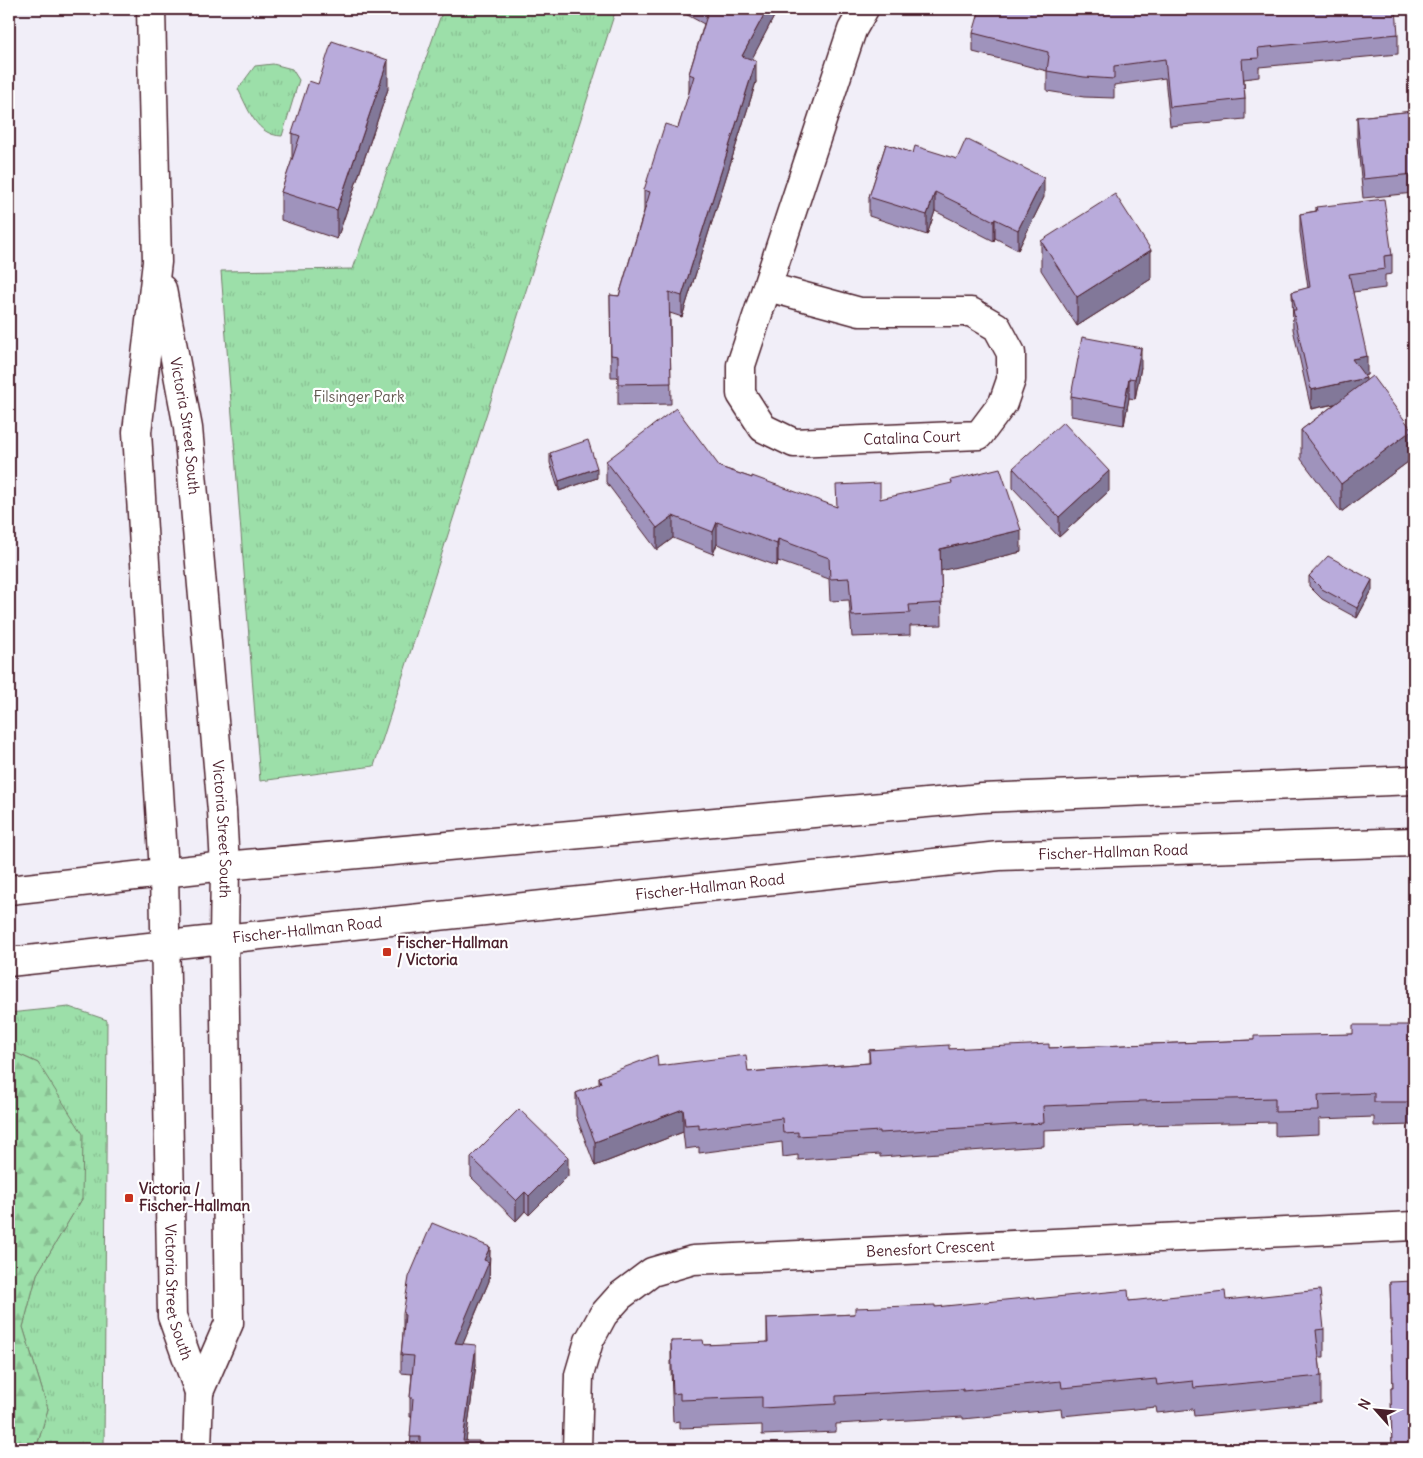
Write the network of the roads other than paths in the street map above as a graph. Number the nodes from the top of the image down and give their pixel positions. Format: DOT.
graph roads {
  1 [pos="151,9"];
  2 [pos="864,9"];
  3 [pos="157,262"];
  4 [pos="768,287"];
  5 [pos="1414,780"];
  6 [pos="1414,842"];
  7 [pos="225,866"];
  8 [pos="164,872"];
  9 [pos="9,890"];
  10 [pos="224,939"];
  11 [pos="166,945"];
  12 [pos="9,962"];
  13 [pos="1414,1226"];
  14 [pos="199,1392"];
  15 [pos="197,1449"];
  16 [pos="577,1449"];
  1 -- 3 [label="main road, Victoria Street South"];
  2 -- 4 [label="main road, Catalina Court"];
  3 -- 7 [label="main road, Victoria Street South"];
  3 -- 8 [label="main road, Victoria Street South"];
  4 -- 4 [label="main road, Catalina Court"];
  5 -- 7 [label="main road"];
  6 -- 10 [label="main road, Fischer-Hallman Road"];
  7 -- 8 [label="main road"];
  7 -- 10 [label="main road, Victoria Street South"];
  8 -- 9 [label="main road"];
  8 -- 11 [label="main road, Victoria Street South"];
  10 -- 11 [label="main road, Fischer-Hallman Road"];
  10 -- 14 [label="main road, Victoria Street South"];
  11 -- 12 [label="main road, Fischer-Hallman Road"];
  11 -- 14 [label="main road, Victoria Street South"];
  13 -- 16 [label="main road, Benesfort Crescent"];
  14 -- 15 [label="main road, Victoria Street South"];
}
